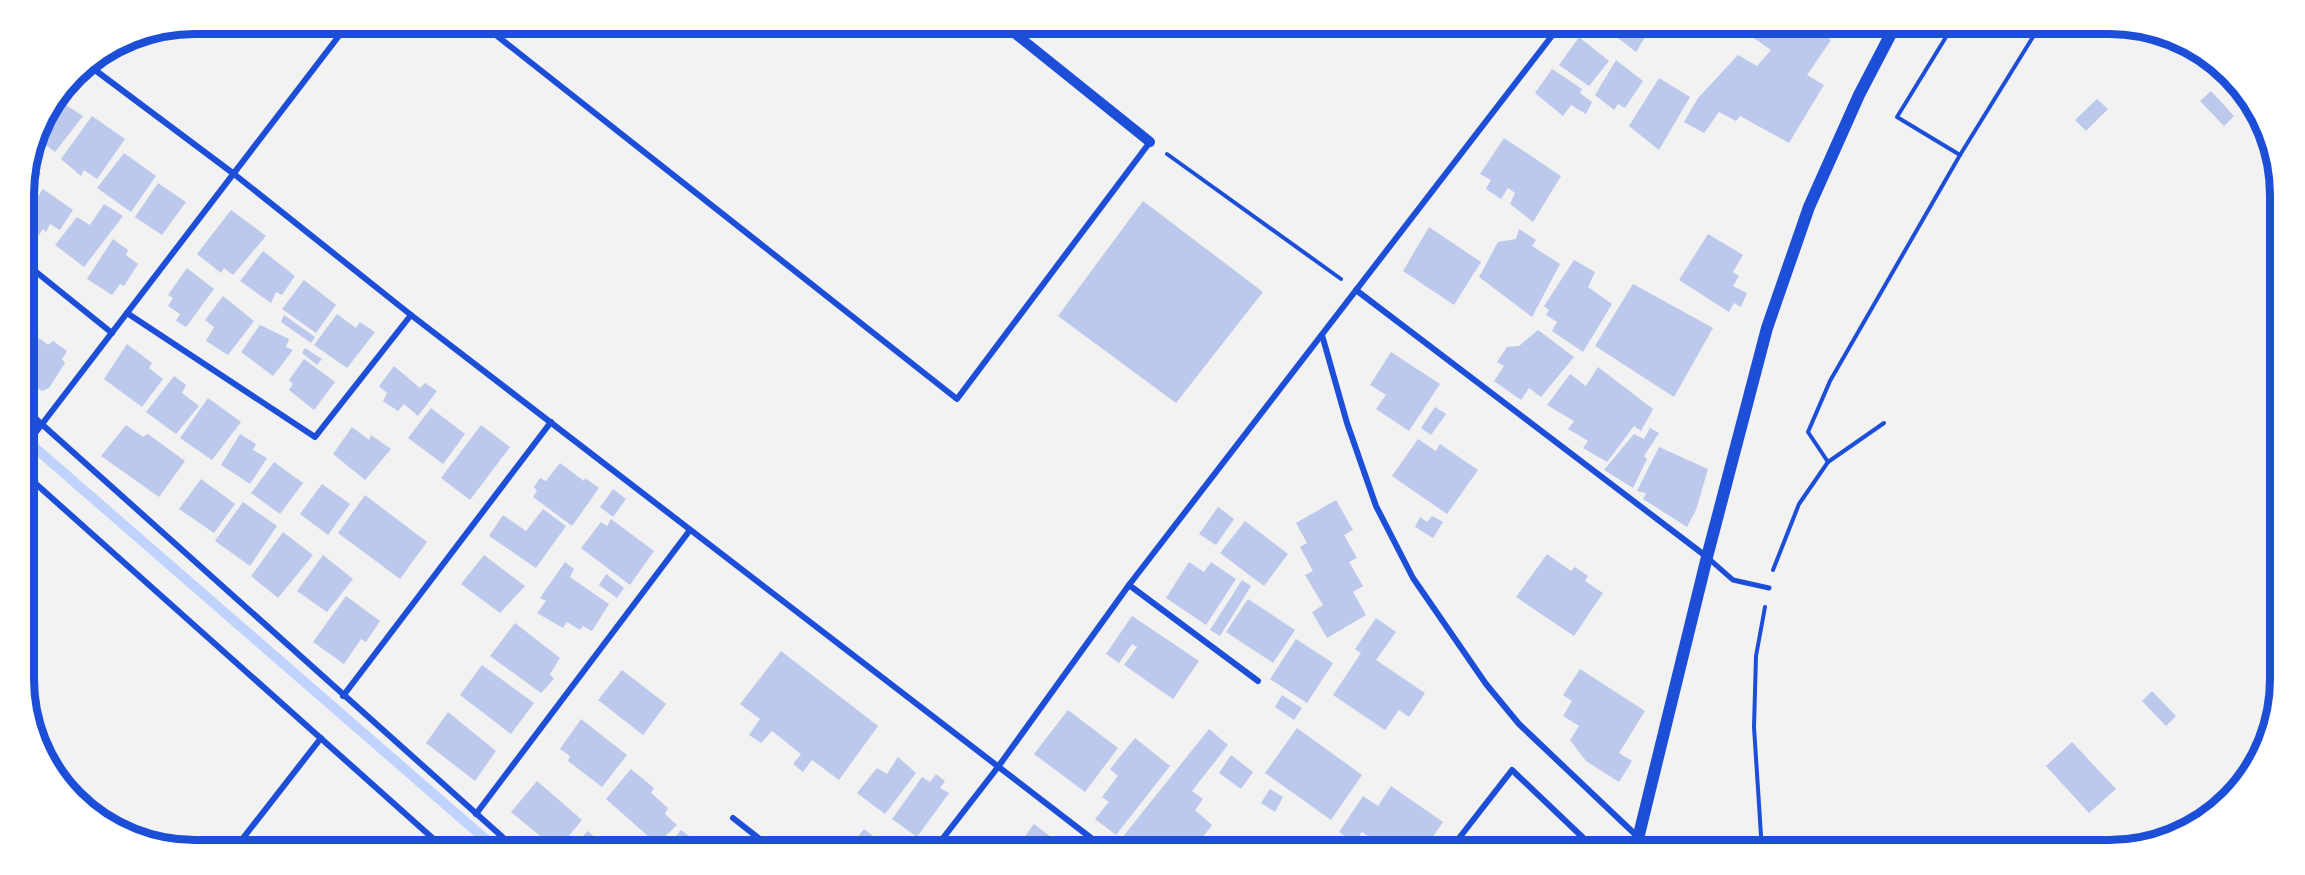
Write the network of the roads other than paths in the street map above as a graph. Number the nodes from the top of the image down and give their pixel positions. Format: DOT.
graph roads {
  1 [pos="340,35"];
  2 [pos="496,35"];
  3 [pos="1017,35"];
  4 [pos="1553,35"];
  5 [pos="1890,35"];
  6 [pos="95,70"];
  7 [pos="1150,142"];
  8 [pos="234,174"];
  9 [pos="35,271"];
  10 [pos="1356,290"];
  11 [pos="127,313"];
  12 [pos="411,315"];
  13 [pos="112,333"];
  14 [pos="1322,335"];
  15 [pos="35,418"];
  16 [pos="551,422"];
  17 [pos="44,425"];
  18 [pos="35,435"];
  19 [pos="35,483"];
  20 [pos="690,530"];
  21 [pos="1707,557"];
  22 [pos="1129,585"];
  23 [pos="1769,588"];
  24 [pos="1258,681"];
  25 [pos="343,696"];
  26 [pos="321,738"];
  27 [pos="998,768"];
  28 [pos="476,814"];
  29 [pos="733,818"];
  30 [pos="1638,837"];
  31 [pos="241,840"];
  32 [pos="435,840"];
  33 [pos="506,840"];
  34 [pos="761,840"];
  35 [pos="942,840"];
  36 [pos="1093,840"];
  37 [pos="1458,840"];
  38 [pos="1586,840"];
  39 [pos="1637,840"];
  1 -- 8 [label="street"];
  2 -- 7 [label="street"];
  3 -- 7 [label="street"];
  4 -- 10 [label="street"];
  5 -- 21 [label="main road"];
  6 -- 8 [label="street"];
  8 -- 11 [label="street"];
  8 -- 12 [label="street"];
  9 -- 13 [label="street"];
  10 -- 14 [label="street"];
  10 -- 21 [label="street"];
  11 -- 12 [label="street"];
  11 -- 13 [label="street"];
  12 -- 16 [label="street"];
  13 -- 17 [label="street"];
  14 -- 22 [label="street"];
  14 -- 30 [label="street"];
  15 -- 17 [label="street"];
  16 -- 20 [label="street"];
  16 -- 25 [label="street"];
  17 -- 18 [label="street"];
  17 -- 25 [label="street"];
  19 -- 26 [label="street"];
  20 -- 27 [label="street"];
  20 -- 28 [label="street"];
  21 -- 23 [label="street"];
  21 -- 30 [label="main road"];
  22 -- 24 [label="street"];
  22 -- 27 [label="street"];
  25 -- 28 [label="street"];
  26 -- 31 [label="street"];
  26 -- 32 [label="street"];
  27 -- 35 [label="street"];
  27 -- 36 [label="street"];
  28 -- 33 [label="street"];
  29 -- 34 [label="street"];
  30 -- 39 [label="main road"];
  37 -- 38 [label="street"];
}
